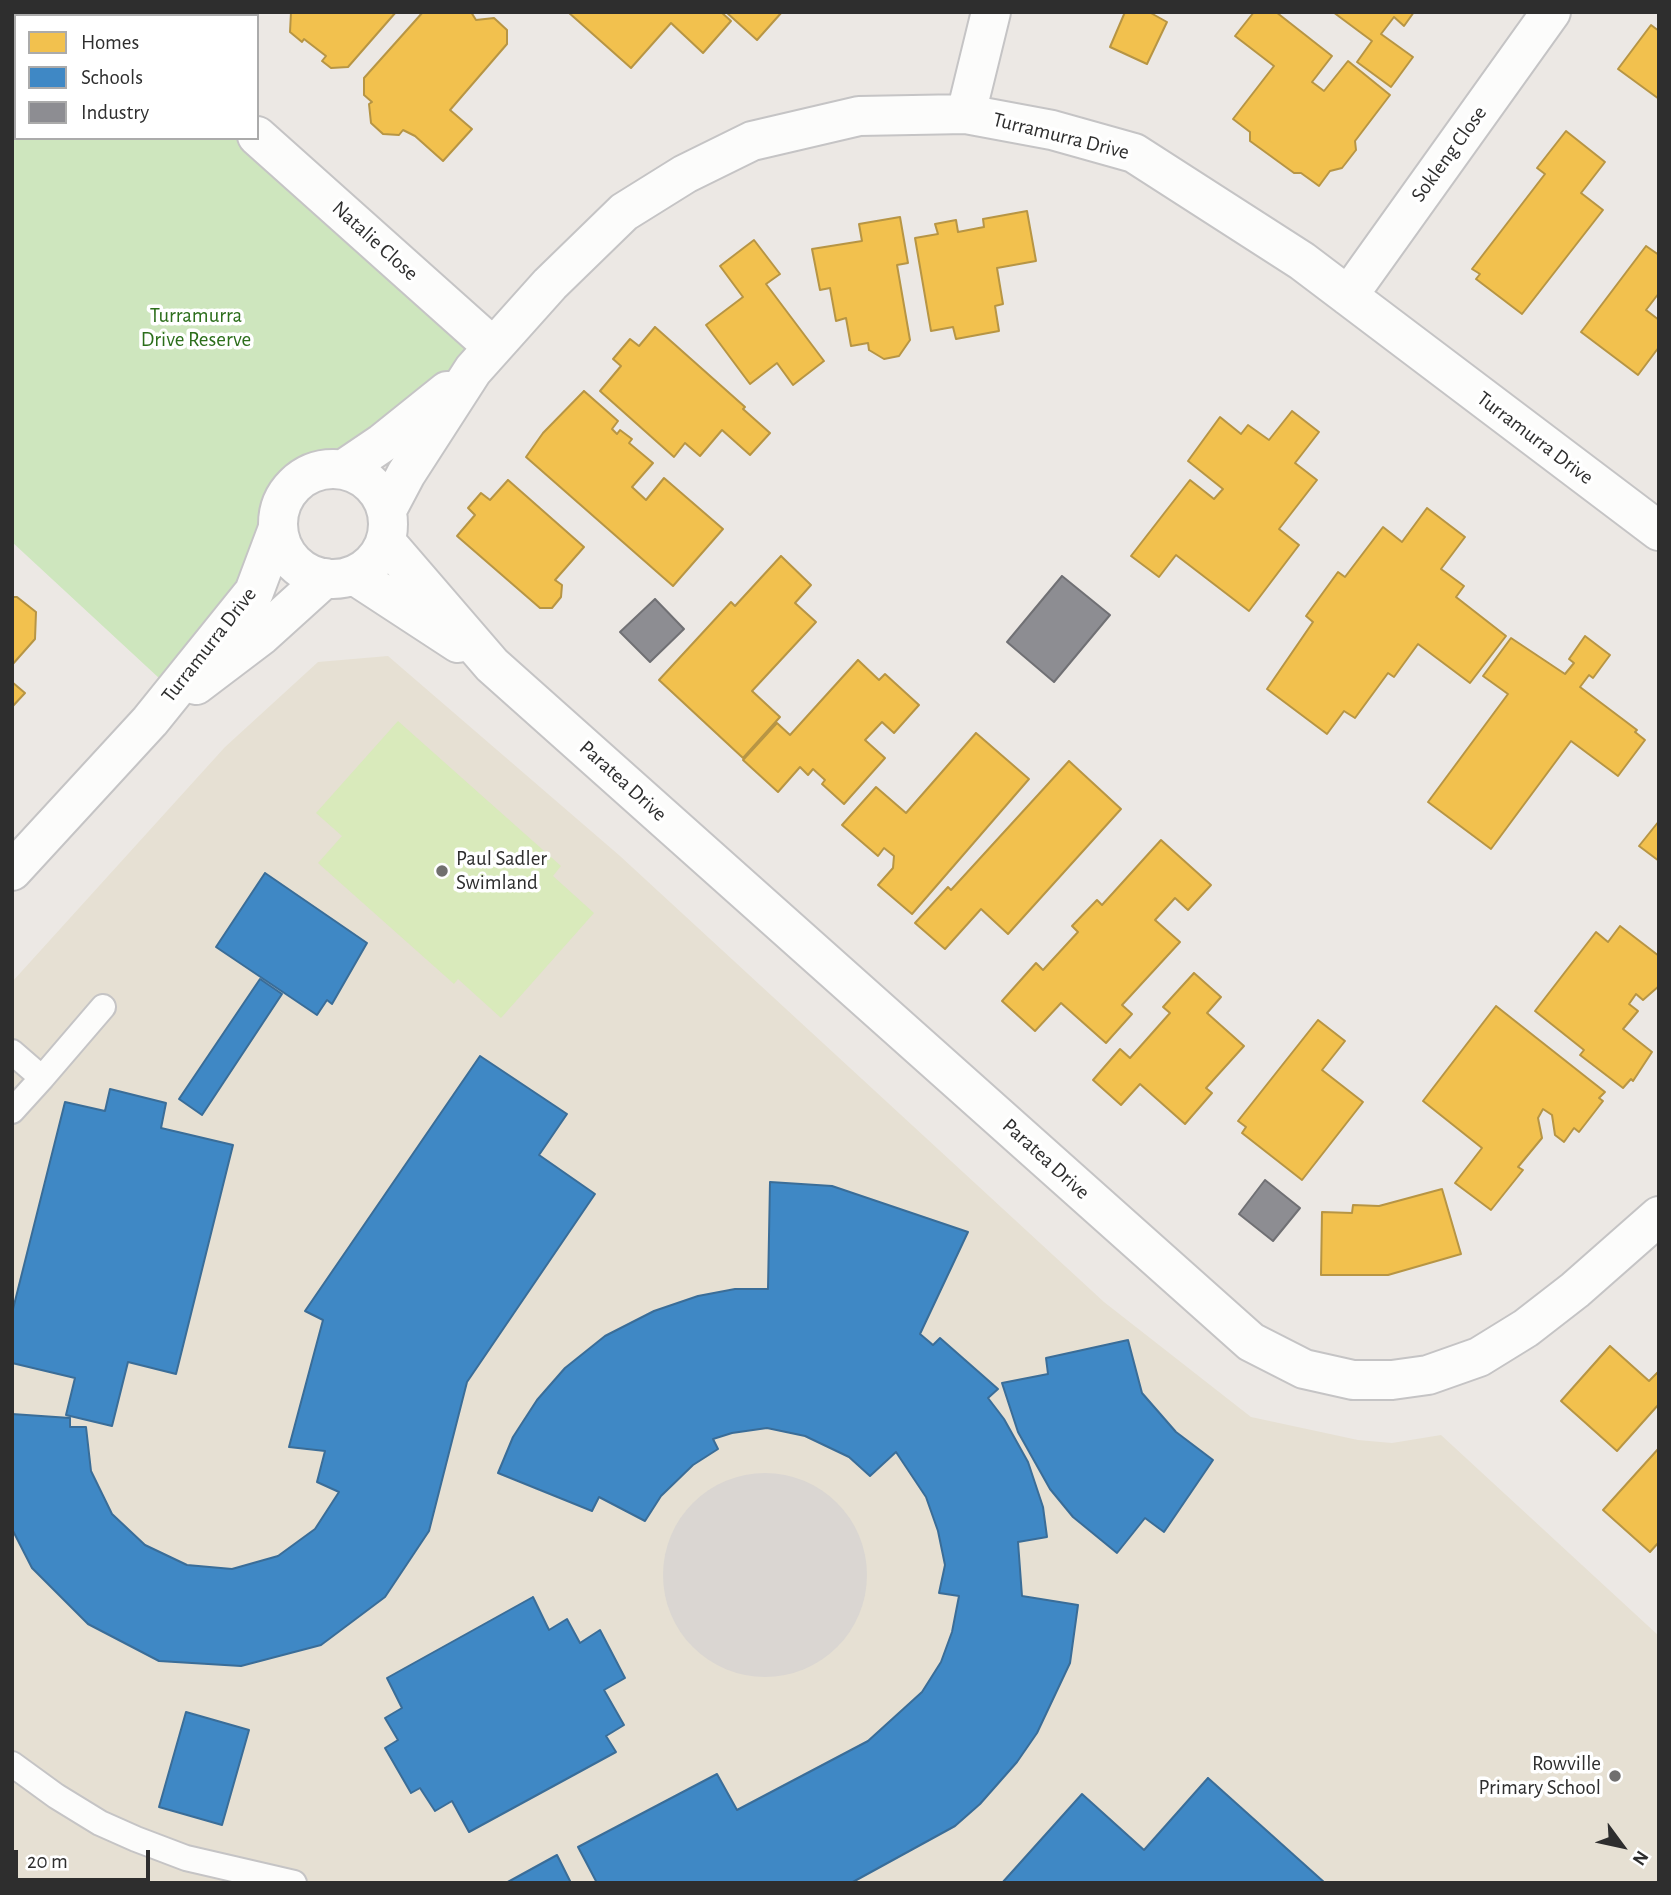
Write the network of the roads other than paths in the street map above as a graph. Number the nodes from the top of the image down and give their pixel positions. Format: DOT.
graph roads {
  1 [pos="991,12"];
  2 [pos="1552,12"];
  3 [pos="966,114"];
  4 [pos="259,138"];
  5 [pos="1348,296"];
  6 [pos="483,358"];
  7 [pos="344,469"];
  8 [pos="387,526"];
  9 [pos="278,528"];
  10 [pos="1659,531"];
  11 [pos="340,577"];
  12 [pos="492,665"];
  13 [pos="150,720"];
  14 [pos="12,871"];
  15 [pos="103,1007"];
  16 [pos="12,1052"];
  17 [pos="42,1078"];
  18 [pos="12,1111"];
  19 [pos="1659,1216"];
  20 [pos="12,1764"];
  21 [pos="279,1881"];
  1 -- 3 [label="street"];
  2 -- 5 [label="street, Sokleng Close"];
  3 -- 5 [label="street, Turramurra Drive"];
  3 -- 6 [label="street, Turramurra Drive"];
  4 -- 6 [label="street, Natalie Close"];
  5 -- 10 [label="street, Turramurra Drive"];
  6 -- 7 [label="street, Turramurra Drive"];
  6 -- 8 [label="street, Turramurra Drive"];
  7 -- 8 [label="street"];
  7 -- 9 [label="street"];
  8 -- 11 [label="street"];
  8 -- 12 [label="street, Paratea Drive"];
  9 -- 11 [label="street"];
  9 -- 13 [label="street, Turramurra Drive"];
  11 -- 12 [label="street, Paratea Drive"];
  11 -- 13 [label="street, Turramurra Drive"];
  12 -- 19 [label="street, Paratea Drive"];
  13 -- 14 [label="street, Turramurra Drive"];
  15 -- 17 [label="lane"];
  16 -- 17 [label="lane"];
  17 -- 18 [label="lane"];
  20 -- 21 [label="lane"];
}
